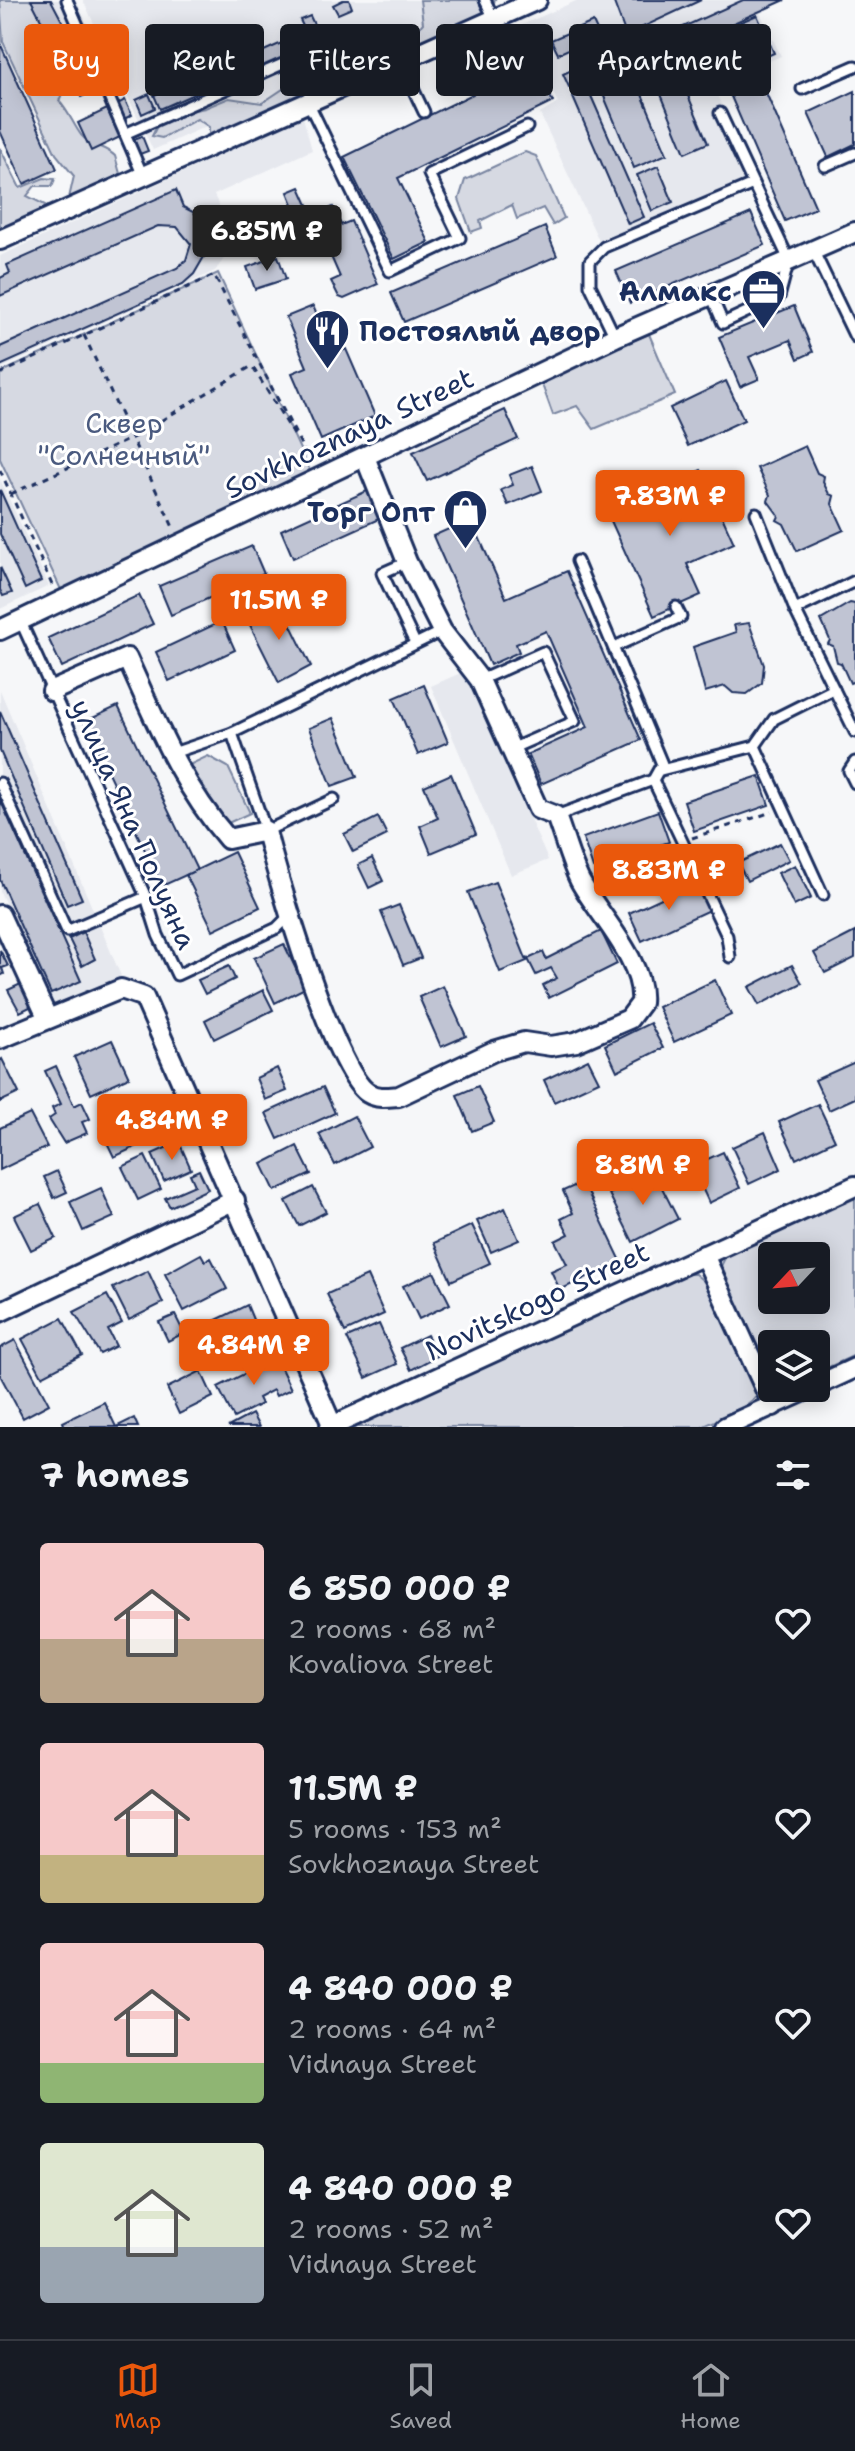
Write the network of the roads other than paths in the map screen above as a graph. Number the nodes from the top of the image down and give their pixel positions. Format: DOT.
graph roads {
  1 [pos="67,0"];
  2 [pos="485,0"];
  3 [pos="537,0"];
  4 [pos="494,19"];
  5 [pos="420,52"];
  6 [pos="280,65"];
  7 [pos="855,66"];
  8 [pos="802,89"];
  9 [pos="321,96"];
  10 [pos="416,96"];
  11 [pos="308,102"];
  12 [pos="424,112"];
  13 [pos="720,113"];
  14 [pos="527,127"];
  15 [pos="127,133"];
  16 [pos="855,153"];
  17 [pos="825,166"];
  18 [pos="143,176"];
  19 [pos="753,184"];
  20 [pos="855,232"];
  21 [pos="0,240"];
  22 [pos="813,250"];
  23 [pos="789,260"];
  24 [pos="711,295"];
  25 [pos="615,337"];
  26 [pos="855,337"];
  27 [pos="365,457"];
  28 [pos="756,513"];
  29 [pos="577,561"];
  30 [pos="407,562"];
  31 [pos="855,581"];
  32 [pos="676,607"];
  33 [pos="795,610"];
  34 [pos="20,620"];
  35 [pos="0,630"];
  36 [pos="442,631"];
  37 [pos="415,643"];
  38 [pos="614,647"];
  39 [pos="480,680"];
  40 [pos="834,689"];
  41 [pos="52,691"];
  42 [pos="852,717"];
  43 [pos="855,732"];
  44 [pos="232,733"];
  45 [pos="755,746"];
  46 [pos="511,749"];
  47 [pos="170,754"];
  48 [pos="855,762"];
  49 [pos="661,770"];
  50 [pos="653,780"];
  51 [pos="0,783"];
  52 [pos="855,783"];
  53 [pos="334,799"];
  54 [pos="556,816"];
  55 [pos="266,831"];
  56 [pos="823,895"];
  57 [pos="146,897"];
  58 [pos="0,915"];
  59 [pos="288,917"];
  60 [pos="730,957"];
  61 [pos="47,1017"];
  62 [pos="0,1039"];
  63 [pos="855,1186"];
  64 [pos="235,1200"];
  65 [pos="704,1255"];
  66 [pos="0,1312"];
  67 [pos="855,1368"];
  68 [pos="830,1380"];
  69 [pos="782,1402"];
  70 [pos="773,1406"];
  71 [pos="332,1427"];
  72 [pos="725,1427"];
  1 -- 15 [label="lane"];
  2 -- 4 [label="lane"];
  3 -- 4 [label="street"];
  4 -- 5 [label="street"];
  6 -- 15 [label="lane"];
  7 -- 8 [label="lane"];
  9 -- 11 [label="street"];
  10 -- 12 [label="lane"];
  11 -- 14 [label="lane"];
  11 -- 18 [label="street"];
  13 -- 19 [label="lane"];
  15 -- 18 [label="lane"];
  16 -- 17 [label="lane"];
  18 -- 21 [label="street"];
  19 -- 23 [label="lane"];
  19 -- 25 [label="lane"];
  20 -- 22 [label="street, Sovkhoznaya Street"];
  22 -- 23 [label="street, Sovkhoznaya Street"];
  22 -- 26 [label="lane"];
  23 -- 24 [label="street, Sovkhoznaya Street"];
  23 -- 24 [label="lane"];
  24 -- 25 [label="street, Sovkhoznaya Street"];
  25 -- 27 [label="street, Sovkhoznaya Street"];
  27 -- 30 [label="street"];
  27 -- 34 [label="street, Sovkhoznaya Street"];
  28 -- 33 [label="lane"];
  29 -- 38 [label="lane"];
  30 -- 36 [label="street"];
  30 -- 37 [label="lane"];
  31 -- 33 [label="lane"];
  32 -- 38 [label="lane"];
  33 -- 40 [label="lane"];
  34 -- 35 [label="street, Sovkhoznaya Street"];
  34 -- 41 [label="lane, улица Яна Полуяна"];
  36 -- 37 [label="lane"];
  36 -- 39 [label="street"];
  37 -- 44 [label="lane"];
  38 -- 49 [label="lane"];
  39 -- 46 [label="street"];
  39 -- 46 [label="lane"];
  40 -- 42 [label="lane"];
  40 -- 45 [label="lane"];
  41 -- 47 [label="street"];
  41 -- 57 [label="lane, улица Яна Полуяна"];
  42 -- 43 [label="lane"];
  44 -- 47 [label="lane"];
  44 -- 55 [label="lane"];
  45 -- 49 [label="lane"];
  45 -- 56 [label="lane"];
  46 -- 54 [label="street"];
  47 -- 55 [label="street"];
  48 -- 52 [label="lane"];
  49 -- 50 [label="lane"];
  50 -- 54 [label="lane"];
  50 -- 60 [label="lane"];
  51 -- 57 [label="lane"];
  53 -- 55 [label="lane"];
  54 -- 59 [label="street"];
  55 -- 59 [label="street"];
  57 -- 59 [label="lane, улица Яна Полуяна"];
  58 -- 61 [label="street"];
  61 -- 62 [label="street"];
  61 -- 64 [label="street"];
  63 -- 65 [label="street, Novitskogo Street"];
  64 -- 66 [label="street"];
  64 -- 71 [label="street"];
  65 -- 70 [label="street"];
  65 -- 71 [label="street, Novitskogo Street"];
  67 -- 68 [label="street"];
  69 -- 70 [label="street"];
  70 -- 72 [label="street"];
}
